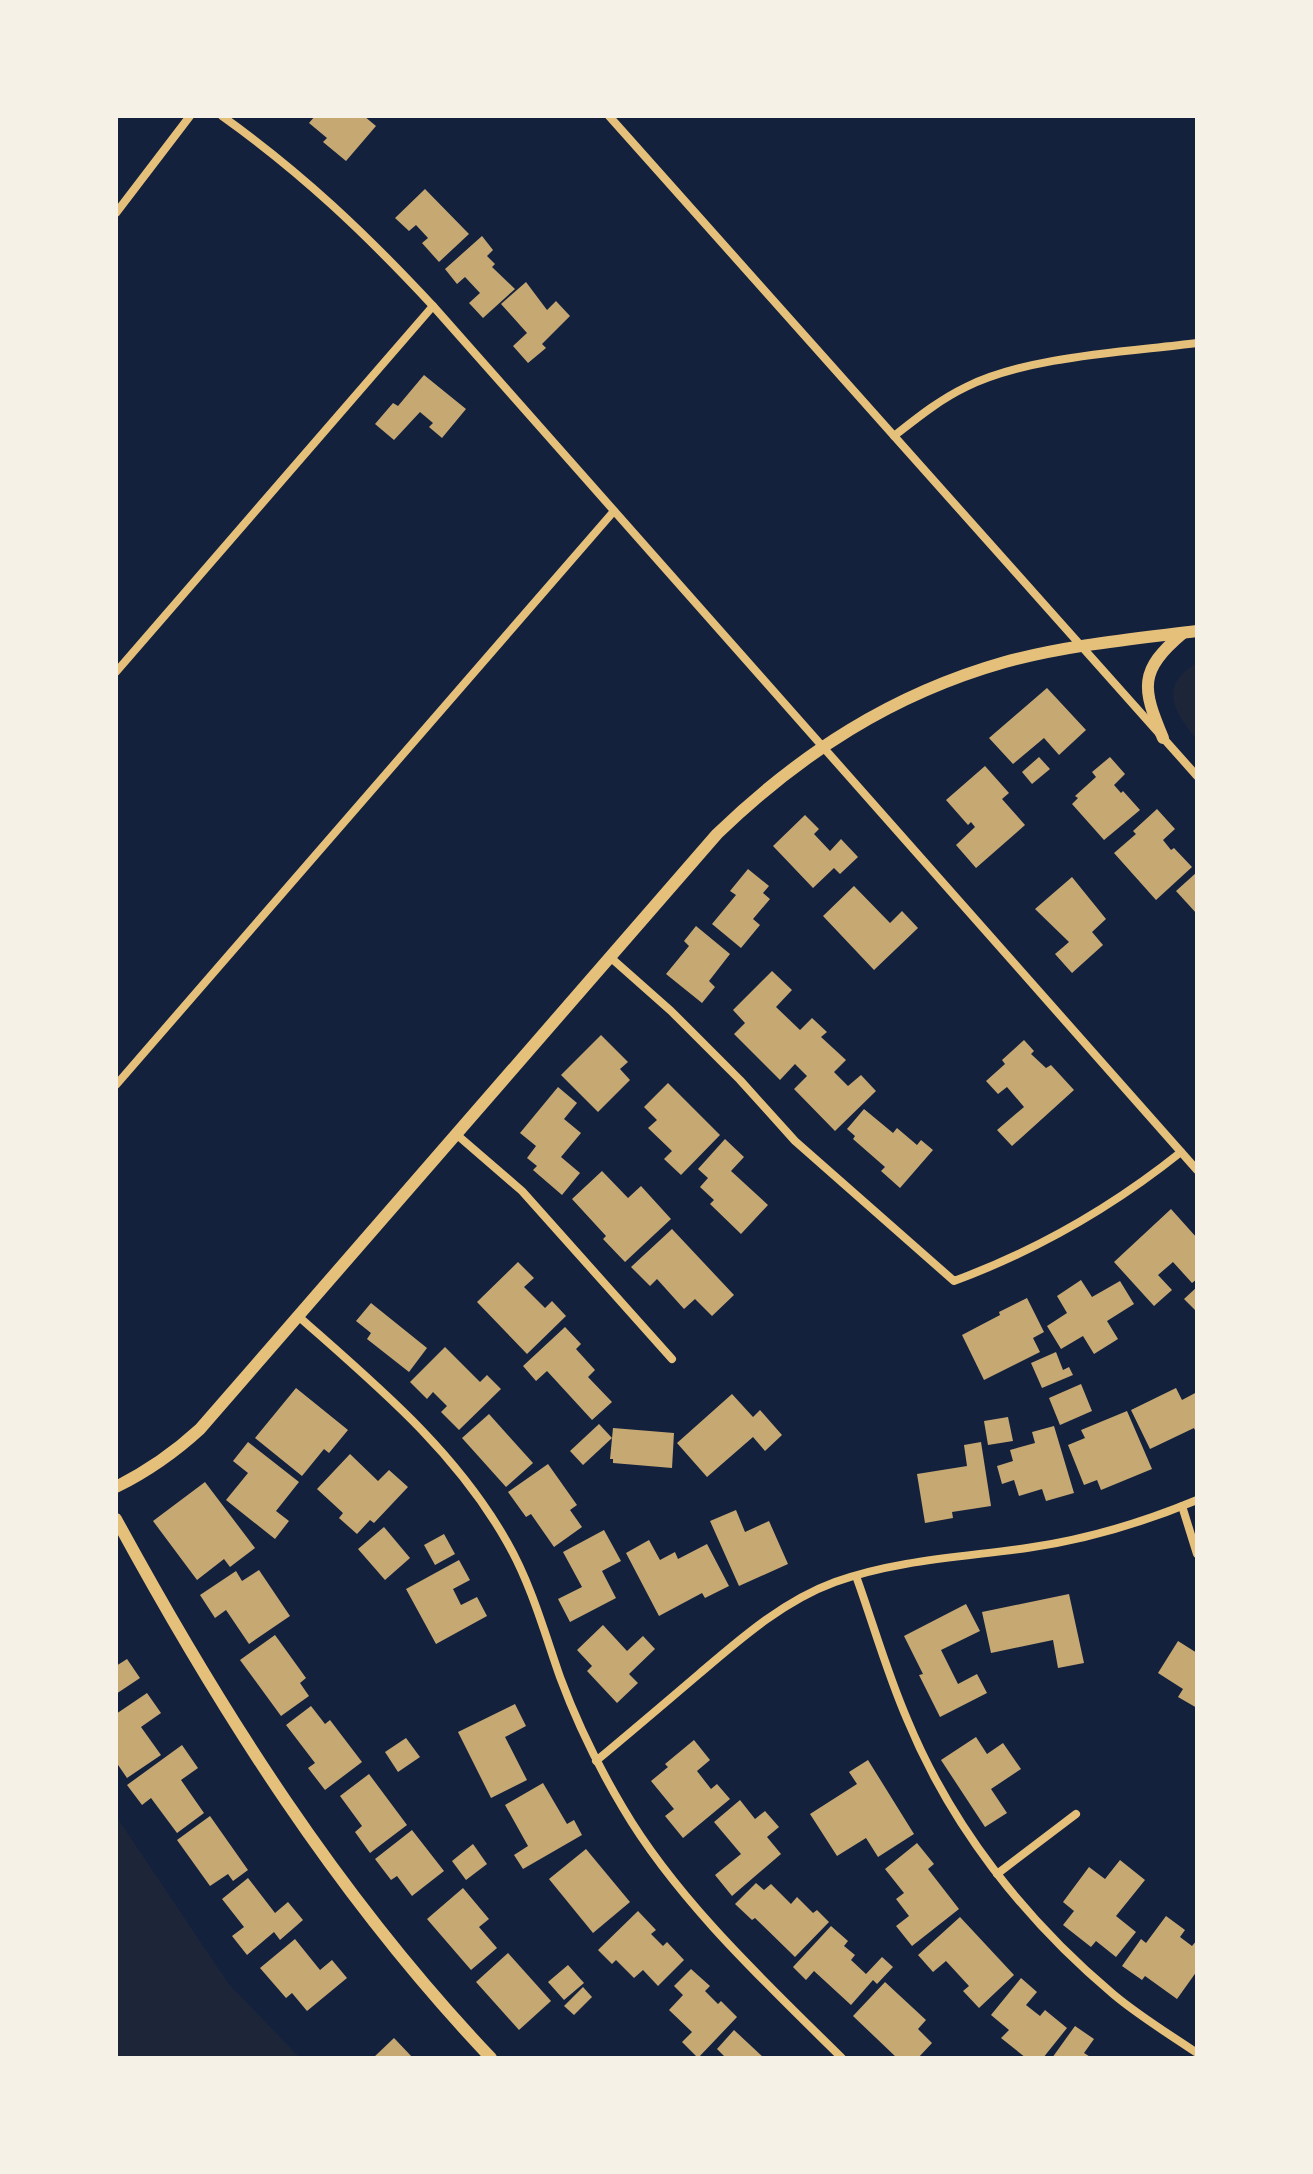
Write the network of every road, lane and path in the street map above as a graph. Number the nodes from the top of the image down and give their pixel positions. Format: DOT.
graph roads {
  1 [pos="190,116"];
  2 [pos="222,116"];
  3 [pos="609,116"];
  4 [pos="116,213"];
  5 [pos="433,306"];
  6 [pos="1197,343"];
  7 [pos="894,436"];
  8 [pos="614,511"];
  9 [pos="1190,632"];
  10 [pos="1081,646"];
  11 [pos="116,672"];
  12 [pos="1163,738"];
  13 [pos="822,746"];
  14 [pos="1197,776"];
  15 [pos="610,957"];
  16 [pos="116,1085"];
  17 [pos="456,1134"];
  18 [pos="1181,1152"];
  19 [pos="1197,1170"];
  20 [pos="298,1316"];
  21 [pos="672,1359"];
  22 [pos="116,1487"];
  23 [pos="1197,1500"];
  24 [pos="1182,1506"];
  25 [pos="116,1519"];
  26 [pos="1197,1554"];
  27 [pos="856,1576"];
  28 [pos="596,1761"];
  29 [pos="1076,1814"];
  30 [pos="997,1874"];
  31 [pos="1197,2053"];
  32 [pos="491,2058"];
  33 [pos="842,2058"];
  1 -- 4 [label="street"];
  2 -- 5 [label="street"];
  3 -- 7 [label="street"];
  5 -- 8 [label="street"];
  5 -- 11 [label="street"];
  6 -- 7 [label="street"];
  7 -- 10 [label="street"];
  8 -- 13 [label="street"];
  8 -- 16 [label="street"];
  9 -- 10 [label="street"];
  9 -- 12 [label="street"];
  10 -- 12 [label="street"];
  10 -- 13 [label="street"];
  12 -- 14 [label="street"];
  13 -- 15 [label="street"];
  13 -- 18 [label="street"];
  15 -- 17 [label="street"];
  15 -- 18 [label="street"];
  17 -- 20 [label="street"];
  17 -- 21 [label="street"];
  18 -- 19 [label="street"];
  20 -- 22 [label="street"];
  20 -- 28 [label="street"];
  23 -- 24 [label="street"];
  24 -- 26 [label="street"];
  24 -- 27 [label="street"];
  25 -- 32 [label="street"];
  27 -- 28 [label="street"];
  27 -- 30 [label="street"];
  28 -- 33 [label="street"];
  29 -- 30 [label="street"];
  30 -- 31 [label="street"];
}
